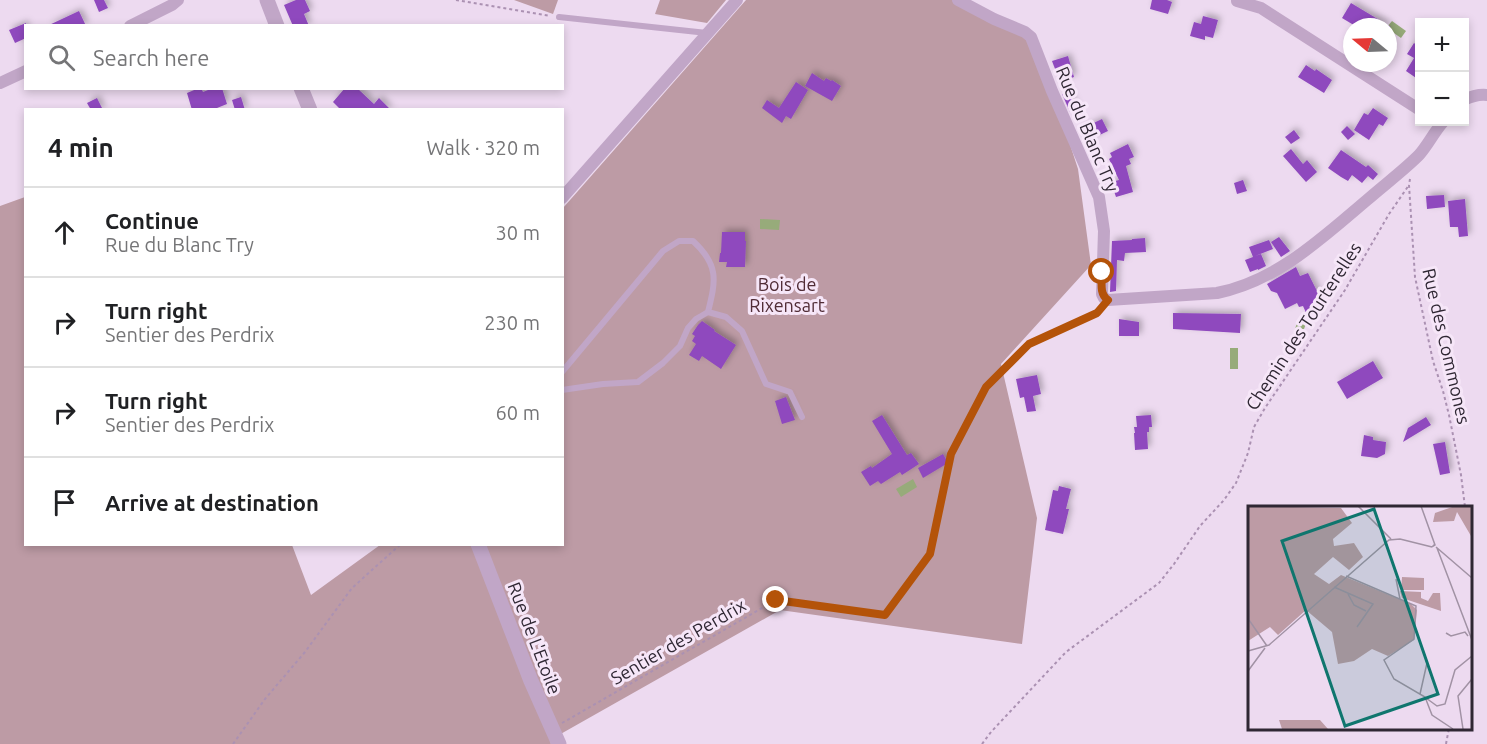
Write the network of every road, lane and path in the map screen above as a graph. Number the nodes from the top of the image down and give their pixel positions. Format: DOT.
graph roads {
  1 [pos="178,0"];
  2 [pos="267,0"];
  3 [pos="456,0"];
  4 [pos="737,0"];
  5 [pos="958,0"];
  6 [pos="1237,1"];
  7 [pos="558,17"];
  8 [pos="134,24"];
  9 [pos="276,24"];
  10 [pos="707,33"];
  11 [pos="24,72"];
  12 [pos="0,83"];
  13 [pos="302,90"];
  14 [pos="1485,93"];
  15 [pos="1469,97"];
  16 [pos="309,108"];
  17 [pos="1415,108"];
  18 [pos="1438,126"];
  19 [pos="1418,156"];
  20 [pos="1408,185"];
  21 [pos="564,196"];
  22 [pos="1108,300"];
  23 [pos="708,312"];
  24 [pos="564,370"];
  25 [pos="564,390"];
  26 [pos="802,417"];
  27 [pos="1465,506"];
  28 [pos="399,546"];
  29 [pos="479,546"];
  30 [pos="552,729"];
  31 [pos="1449,729"];
  32 [pos="233,744"];
  33 [pos="559,744"];
  34 [pos="982,744"];
  35 [pos="1446,744"];
  1 -- 8 [label="street"];
  2 -- 9 [label="street"];
  3 -- 7 [label="path"];
  4 -- 10 [label="street"];
  5 -- 22 [label="street, Rue du Blanc Try"];
  6 -- 17 [label="street"];
  7 -- 10 [label="lane"];
  10 -- 21 [label="street"];
  11 -- 12 [label="street"];
  13 -- 16 [label="street"];
  14 -- 15 [label="street"];
  18 -- 19 [label="street"];
  19 -- 20 [label="path, Rue des Commones"];
  19 -- 22 [label="street"];
  20 -- 27 [label="path, Rue des Commones"];
  20 -- 34 [label="path, Chemin des Tourterelles"];
  22 -- 30 [label="path, Sentier des Perdrix"];
  23 -- 24 [label="lane"];
  23 -- 25 [label="lane"];
  23 -- 26 [label="lane"];
  28 -- 32 [label="path"];
  29 -- 30 [label="street, Rue de L'Etoile"];
  30 -- 33 [label="street, Rue de L'Etoile"];
  31 -- 35 [label="path"];
}
